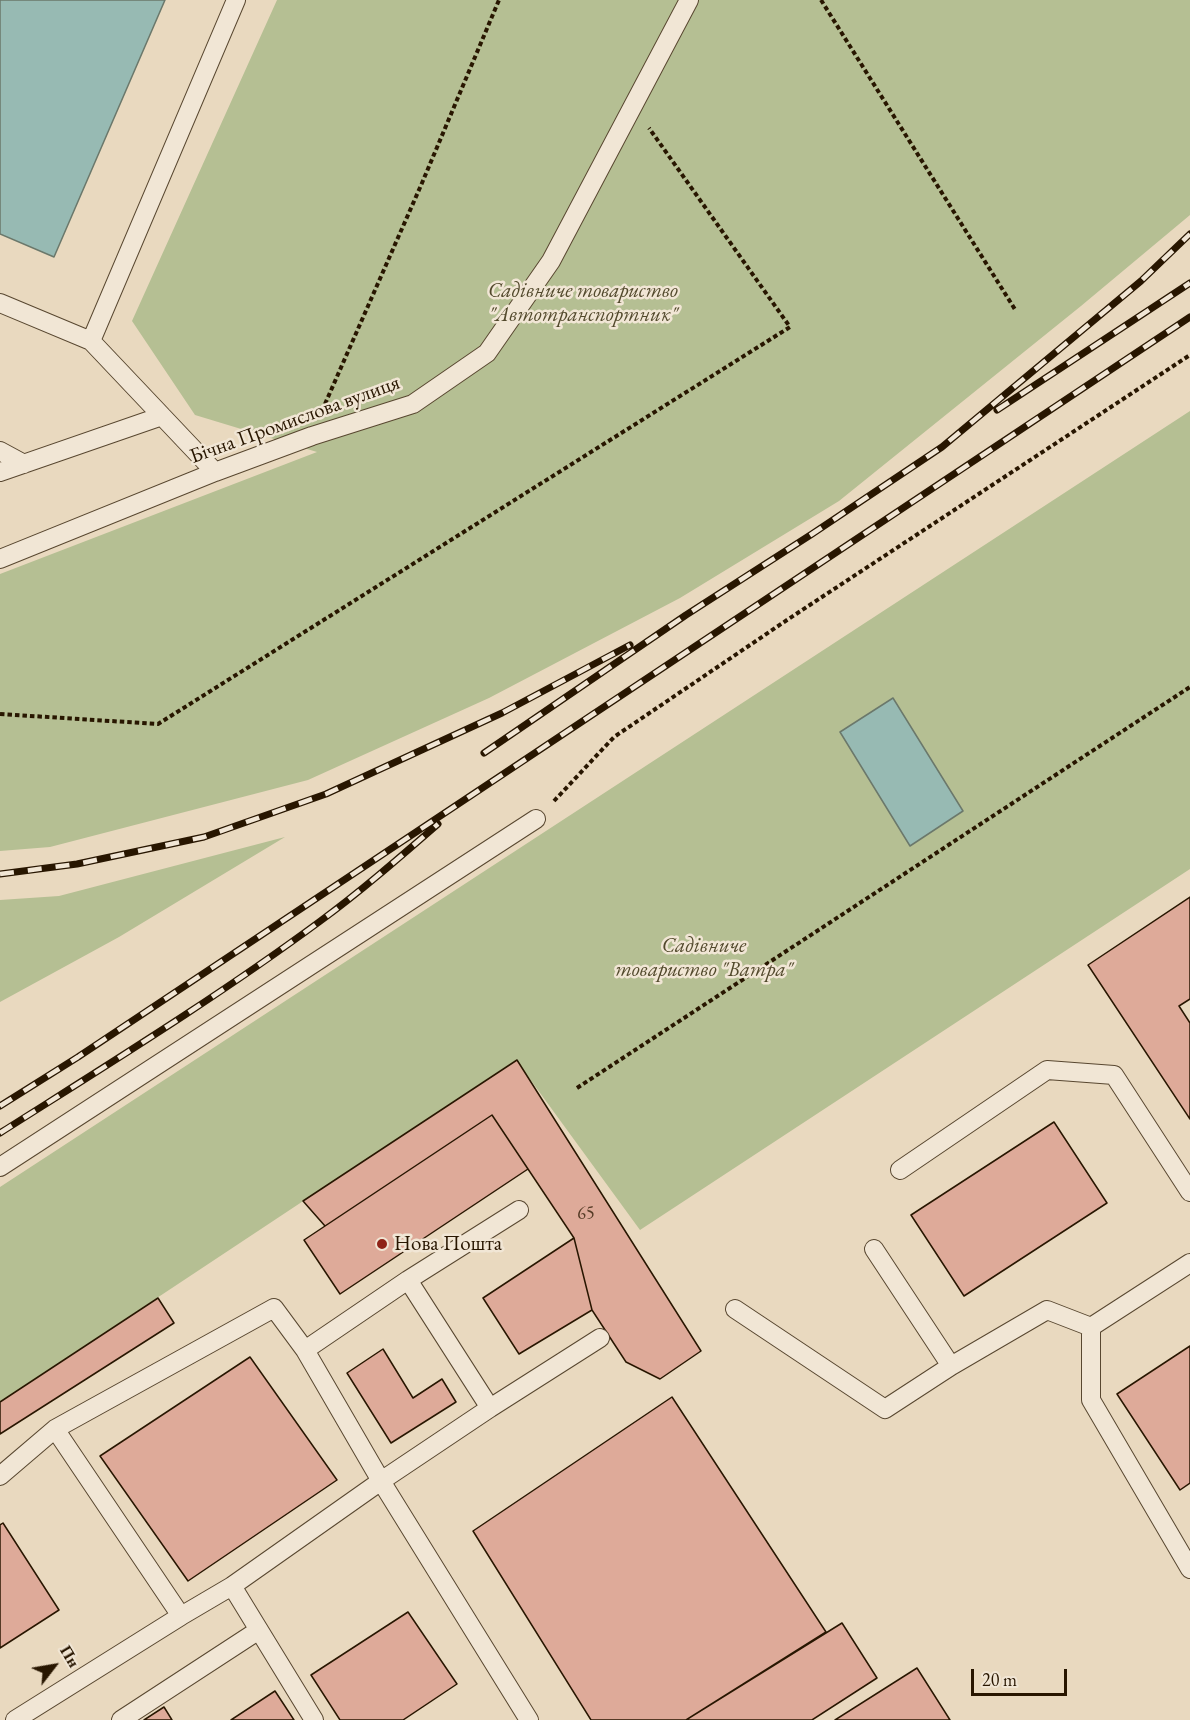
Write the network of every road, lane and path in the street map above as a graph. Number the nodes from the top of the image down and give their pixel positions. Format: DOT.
graph roads {
  1 [pos="236,0"];
  2 [pos="499,0"];
  3 [pos="689,0"];
  4 [pos="821,0"];
  5 [pos="633,105"];
  6 [pos="0,303"];
  7 [pos="1016,311"];
  8 [pos="91,341"];
  9 [pos="1190,355"];
  10 [pos="162,416"];
  11 [pos="312,436"];
  12 [pos="0,451"];
  13 [pos="24,464"];
  14 [pos="215,471"];
  15 [pos="0,472"];
  16 [pos="0,559"];
  17 [pos="1190,687"];
  18 [pos="0,714"];
  19 [pos="536,819"];
  20 [pos="577,1088"];
  21 [pos="0,1167"];
  22 [pos="900,1170"];
  23 [pos="1190,1192"];
  24 [pos="519,1210"];
  25 [pos="874,1249"];
  26 [pos="1190,1263"];
  27 [pos="408,1280"];
  28 [pos="735,1309"];
  29 [pos="1091,1327"];
  30 [pos="600,1338"];
  31 [pos="305,1350"];
  32 [pos="951,1366"];
  33 [pos="490,1408"];
  34 [pos="55,1429"];
  35 [pos="0,1476"];
  36 [pos="381,1480"];
  37 [pos="1190,1569"];
  38 [pos="232,1586"];
  39 [pos="181,1616"];
  40 [pos="259,1630"];
  41 [pos="15,1720"];
  42 [pos="121,1720"];
  43 [pos="314,1720"];
  44 [pos="529,1720"];
  1 -- 8 [label="lane"];
  2 -- 11 [label="path"];
  3 -- 5 [label="lane, Бічна Промислова вулиця"];
  4 -- 7 [label="path"];
  5 -- 11 [label="lane, Бічна Промислова вулиця"];
  5 -- 18 [label="path"];
  6 -- 8 [label="lane"];
  8 -- 10 [label="lane"];
  9 -- 19 [label="path"];
  10 -- 13 [label="lane"];
  10 -- 14 [label="lane"];
  11 -- 14 [label="lane, Бічна Промислова вулиця"];
  12 -- 13 [label="lane"];
  13 -- 15 [label="lane"];
  14 -- 16 [label="lane, Бічна Промислова вулиця"];
  17 -- 20 [label="path"];
  19 -- 21 [label="lane"];
  22 -- 23 [label="lane"];
  24 -- 27 [label="lane"];
  25 -- 32 [label="lane"];
  26 -- 29 [label="lane"];
  27 -- 31 [label="lane"];
  27 -- 33 [label="lane"];
  28 -- 32 [label="lane"];
  29 -- 32 [label="lane"];
  29 -- 37 [label="lane"];
  30 -- 33 [label="lane"];
  31 -- 34 [label="lane"];
  31 -- 36 [label="lane"];
  33 -- 36 [label="lane"];
  34 -- 35 [label="lane"];
  34 -- 39 [label="lane"];
  36 -- 38 [label="lane"];
  36 -- 44 [label="lane"];
  38 -- 39 [label="lane"];
  38 -- 40 [label="lane"];
  39 -- 41 [label="lane"];
  40 -- 42 [label="lane"];
  40 -- 43 [label="lane"];
}
